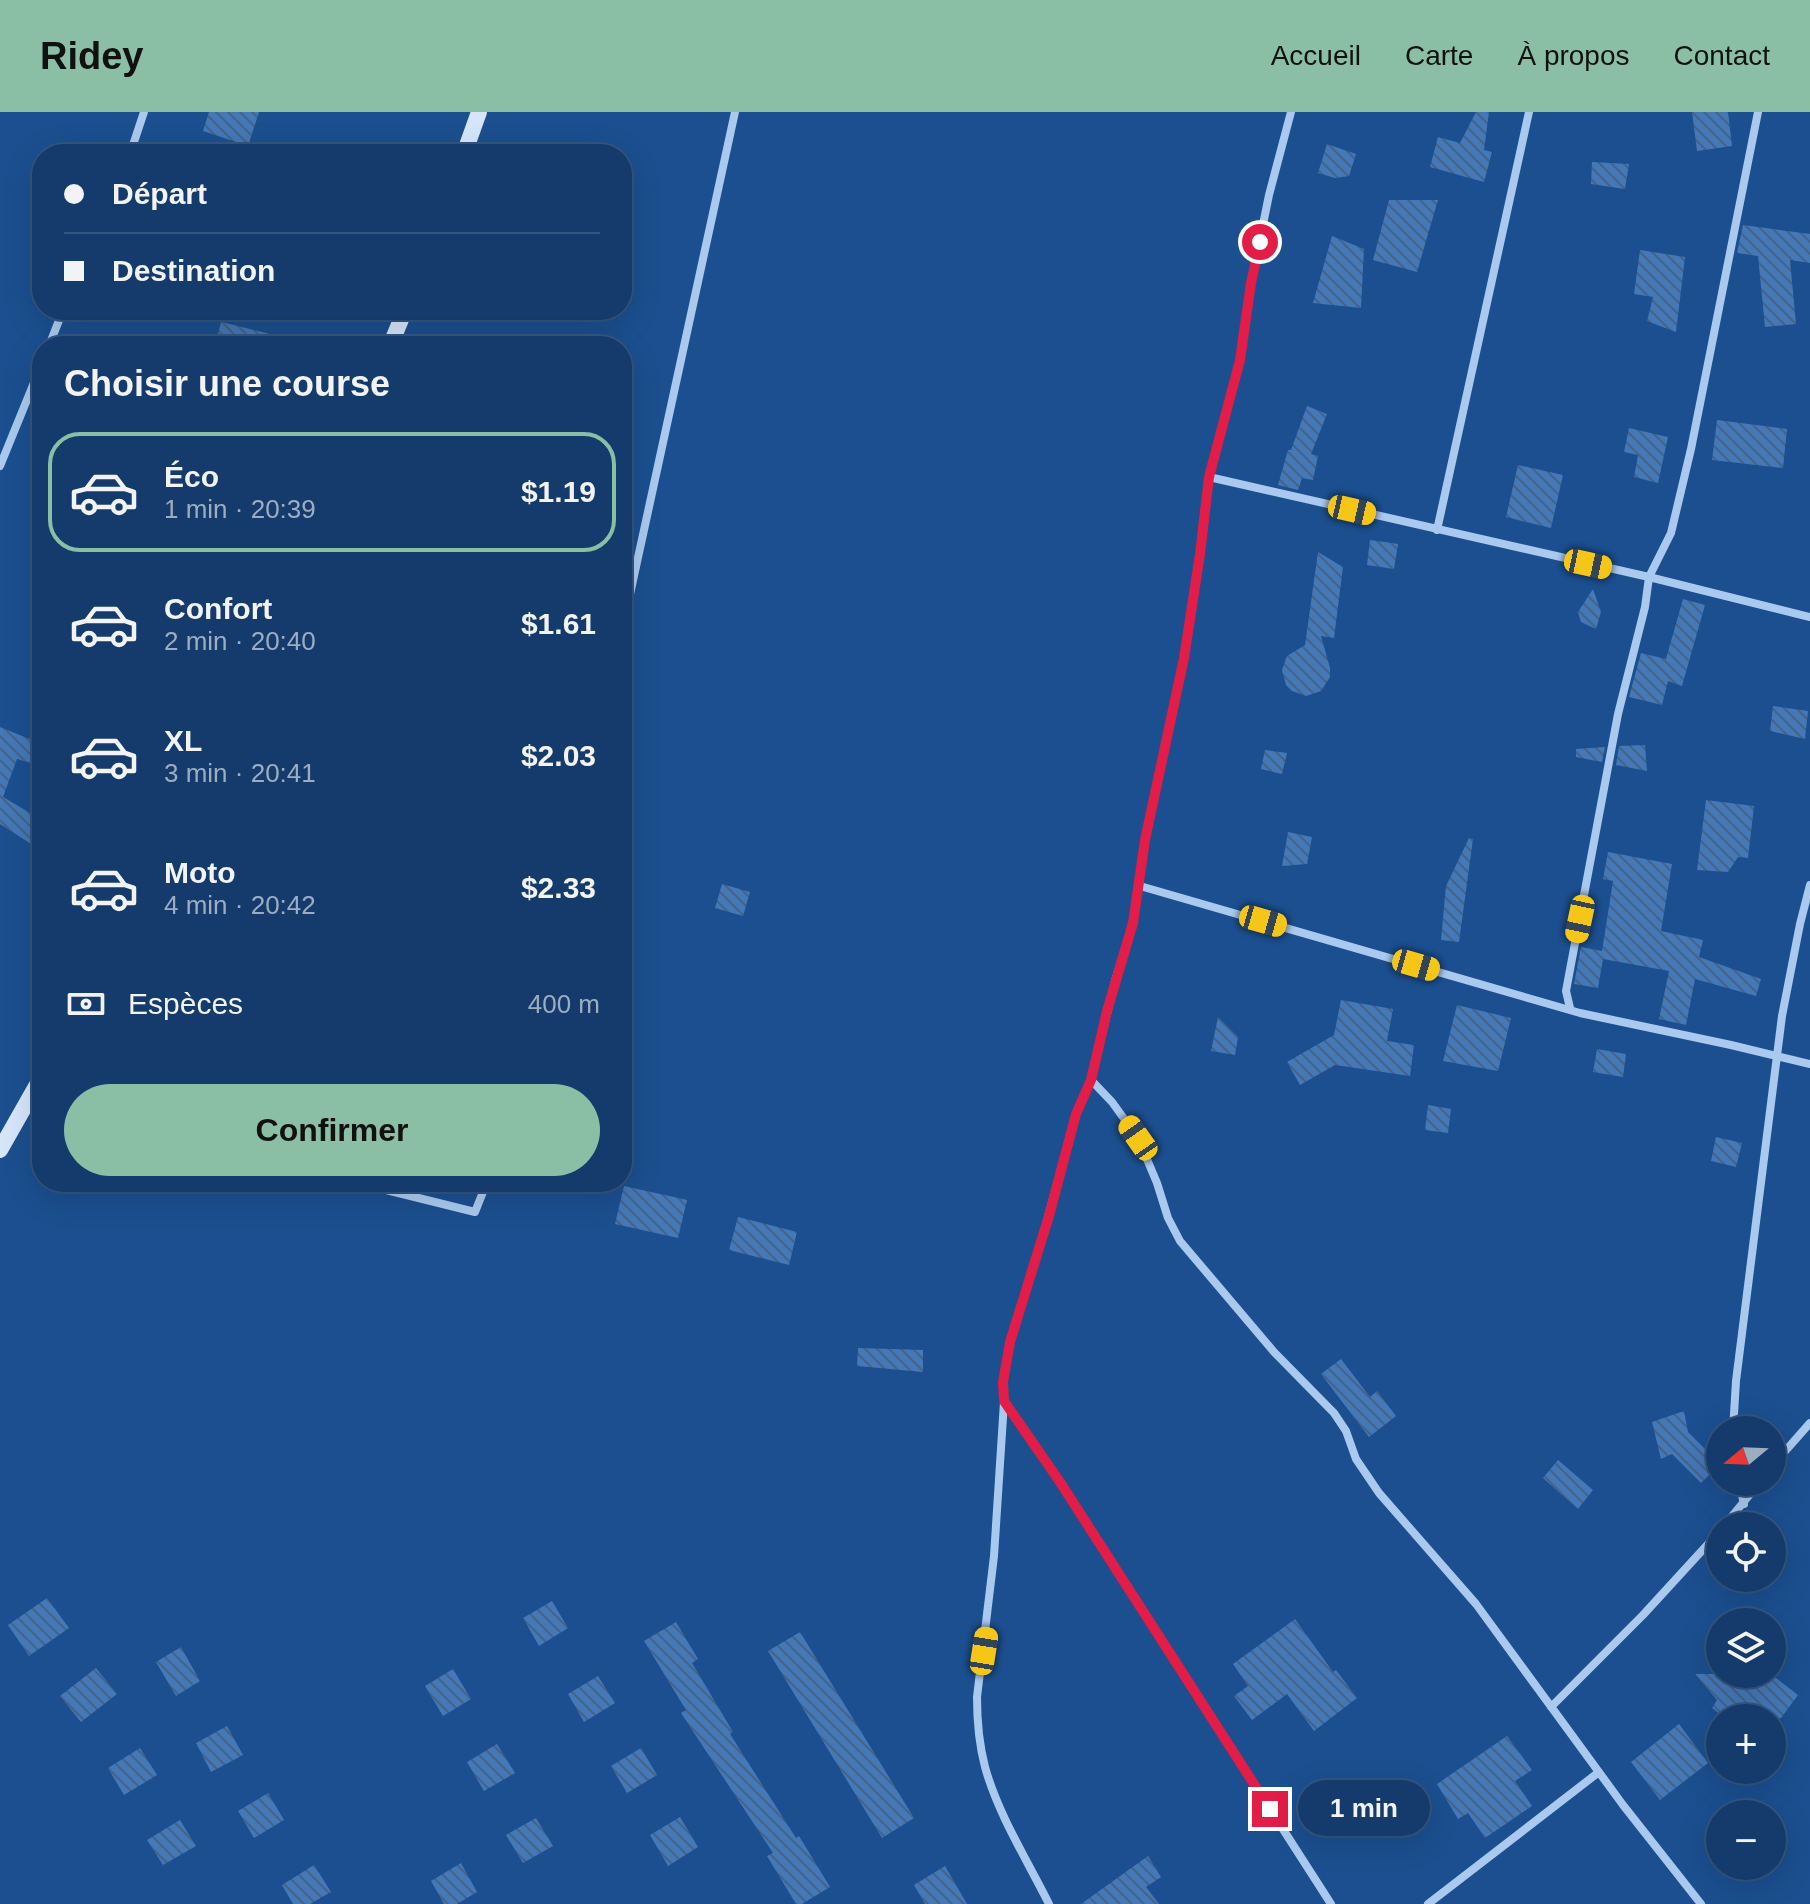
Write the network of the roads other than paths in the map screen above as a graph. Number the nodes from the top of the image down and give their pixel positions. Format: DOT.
graph roads {
  1 [pos="144,112"];
  2 [pos="479,112"];
  3 [pos="735,112"];
  4 [pos="1291,112"];
  5 [pos="1529,112"];
  6 [pos="1758,112"];
  7 [pos="133,144"];
  8 [pos="468,144"];
  9 [pos="32,388"];
  10 [pos="0,466"];
  11 [pos="1209,477"];
  12 [pos="1437,530"];
  13 [pos="1649,577"];
  14 [pos="632,585"];
  15 [pos="1810,617"];
  16 [pos="1810,885"];
  17 [pos="1140,886"];
  18 [pos="1570,1008"];
  19 [pos="1776,1057"];
  20 [pos="1810,1064"];
  21 [pos="1091,1080"];
  22 [pos="32,1094"];
  23 [pos="0,1150"];
  24 [pos="394,1192"];
  25 [pos="483,1192"];
  26 [pos="1004,1401"];
  27 [pos="1734,1416"];
  28 [pos="1810,1423"];
  29 [pos="1786,1450"];
  30 [pos="1742,1496"];
  31 [pos="1750,1496"];
  32 [pos="1744,1504"];
  33 [pos="1737,1512"];
  34 [pos="1706,1546"];
  35 [pos="1551,1707"];
  36 [pos="1599,1772"];
  37 [pos="1049,1904"];
  38 [pos="1331,1904"];
  39 [pos="1428,1904"];
  40 [pos="1701,1904"];
  1 -- 7 [label="street"];
  2 -- 8 [label="main road"];
  3 -- 14 [label="street"];
  4 -- 11 [label="street"];
  5 -- 12 [label="street"];
  6 -- 13 [label="street"];
  9 -- 10 [label="street"];
  11 -- 12 [label="street"];
  11 -- 17 [label="street"];
  12 -- 13 [label="street"];
  13 -- 15 [label="street"];
  13 -- 18 [label="street"];
  16 -- 19 [label="street"];
  17 -- 18 [label="street"];
  17 -- 21 [label="street"];
  18 -- 19 [label="street"];
  19 -- 20 [label="street"];
  19 -- 27 [label="street"];
  21 -- 26 [label="street"];
  21 -- 35 [label="street"];
  22 -- 23 [label="main road"];
  24 -- 25 [label="street"];
  26 -- 37 [label="street"];
  26 -- 38 [label="street"];
  28 -- 29 [label="street"];
  30 -- 32 [label="street"];
  31 -- 32 [label="street"];
  32 -- 33 [label="street"];
  34 -- 35 [label="street"];
  35 -- 36 [label="street"];
  36 -- 39 [label="street"];
  36 -- 40 [label="street"];
}
